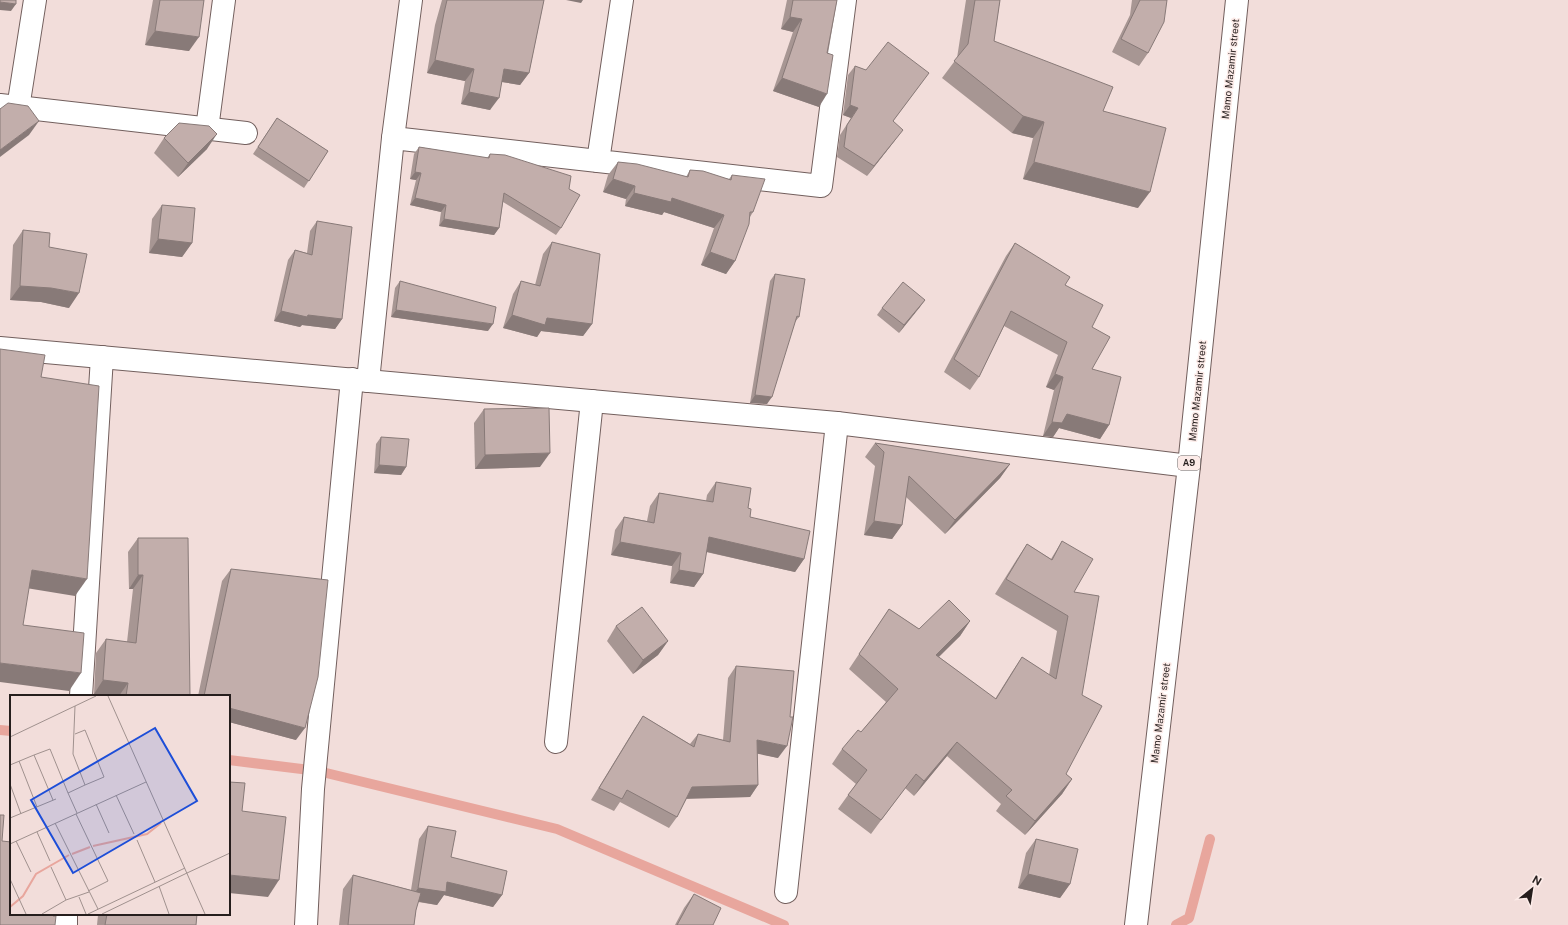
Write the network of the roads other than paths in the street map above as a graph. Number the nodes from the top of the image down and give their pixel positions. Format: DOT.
graph roads {
  1 [pos="35,0"];
  2 [pos="224,0"];
  3 [pos="411,0"];
  4 [pos="622,0"];
  5 [pos="845,0"];
  6 [pos="1237,0"];
  7 [pos="9,106"];
  8 [pos="207,129"];
  9 [pos="246,133"];
  10 [pos="393,138"];
  11 [pos="598,161"];
  12 [pos="0,348"];
  13 [pos="102,357"];
  14 [pos="360,380"];
  15 [pos="592,401"];
  16 [pos="837,423"];
  17 [pos="1189,466"];
  18 [pos="81,695"];
  19 [pos="556,742"];
  20 [pos="786,892"];
  21 [pos="306,925"];
  22 [pos="1136,925"];
  1 -- 7 [label="street"];
  2 -- 8 [label="street"];
  3 -- 10 [label="street"];
  4 -- 11 [label="street"];
  5 -- 11 [label="street"];
  6 -- 17 [label="street, Mamo Mazamir street / A9"];
  7 -- 8 [label="street"];
  8 -- 9 [label="street"];
  10 -- 11 [label="street"];
  10 -- 14 [label="street"];
  12 -- 13 [label="street"];
  13 -- 14 [label="street"];
  13 -- 18 [label="street"];
  14 -- 15 [label="street"];
  14 -- 21 [label="street"];
  15 -- 16 [label="street"];
  15 -- 19 [label="street"];
  16 -- 17 [label="street"];
  16 -- 20 [label="street"];
  17 -- 22 [label="street, Mamo Mazamir street / A9"];
}
